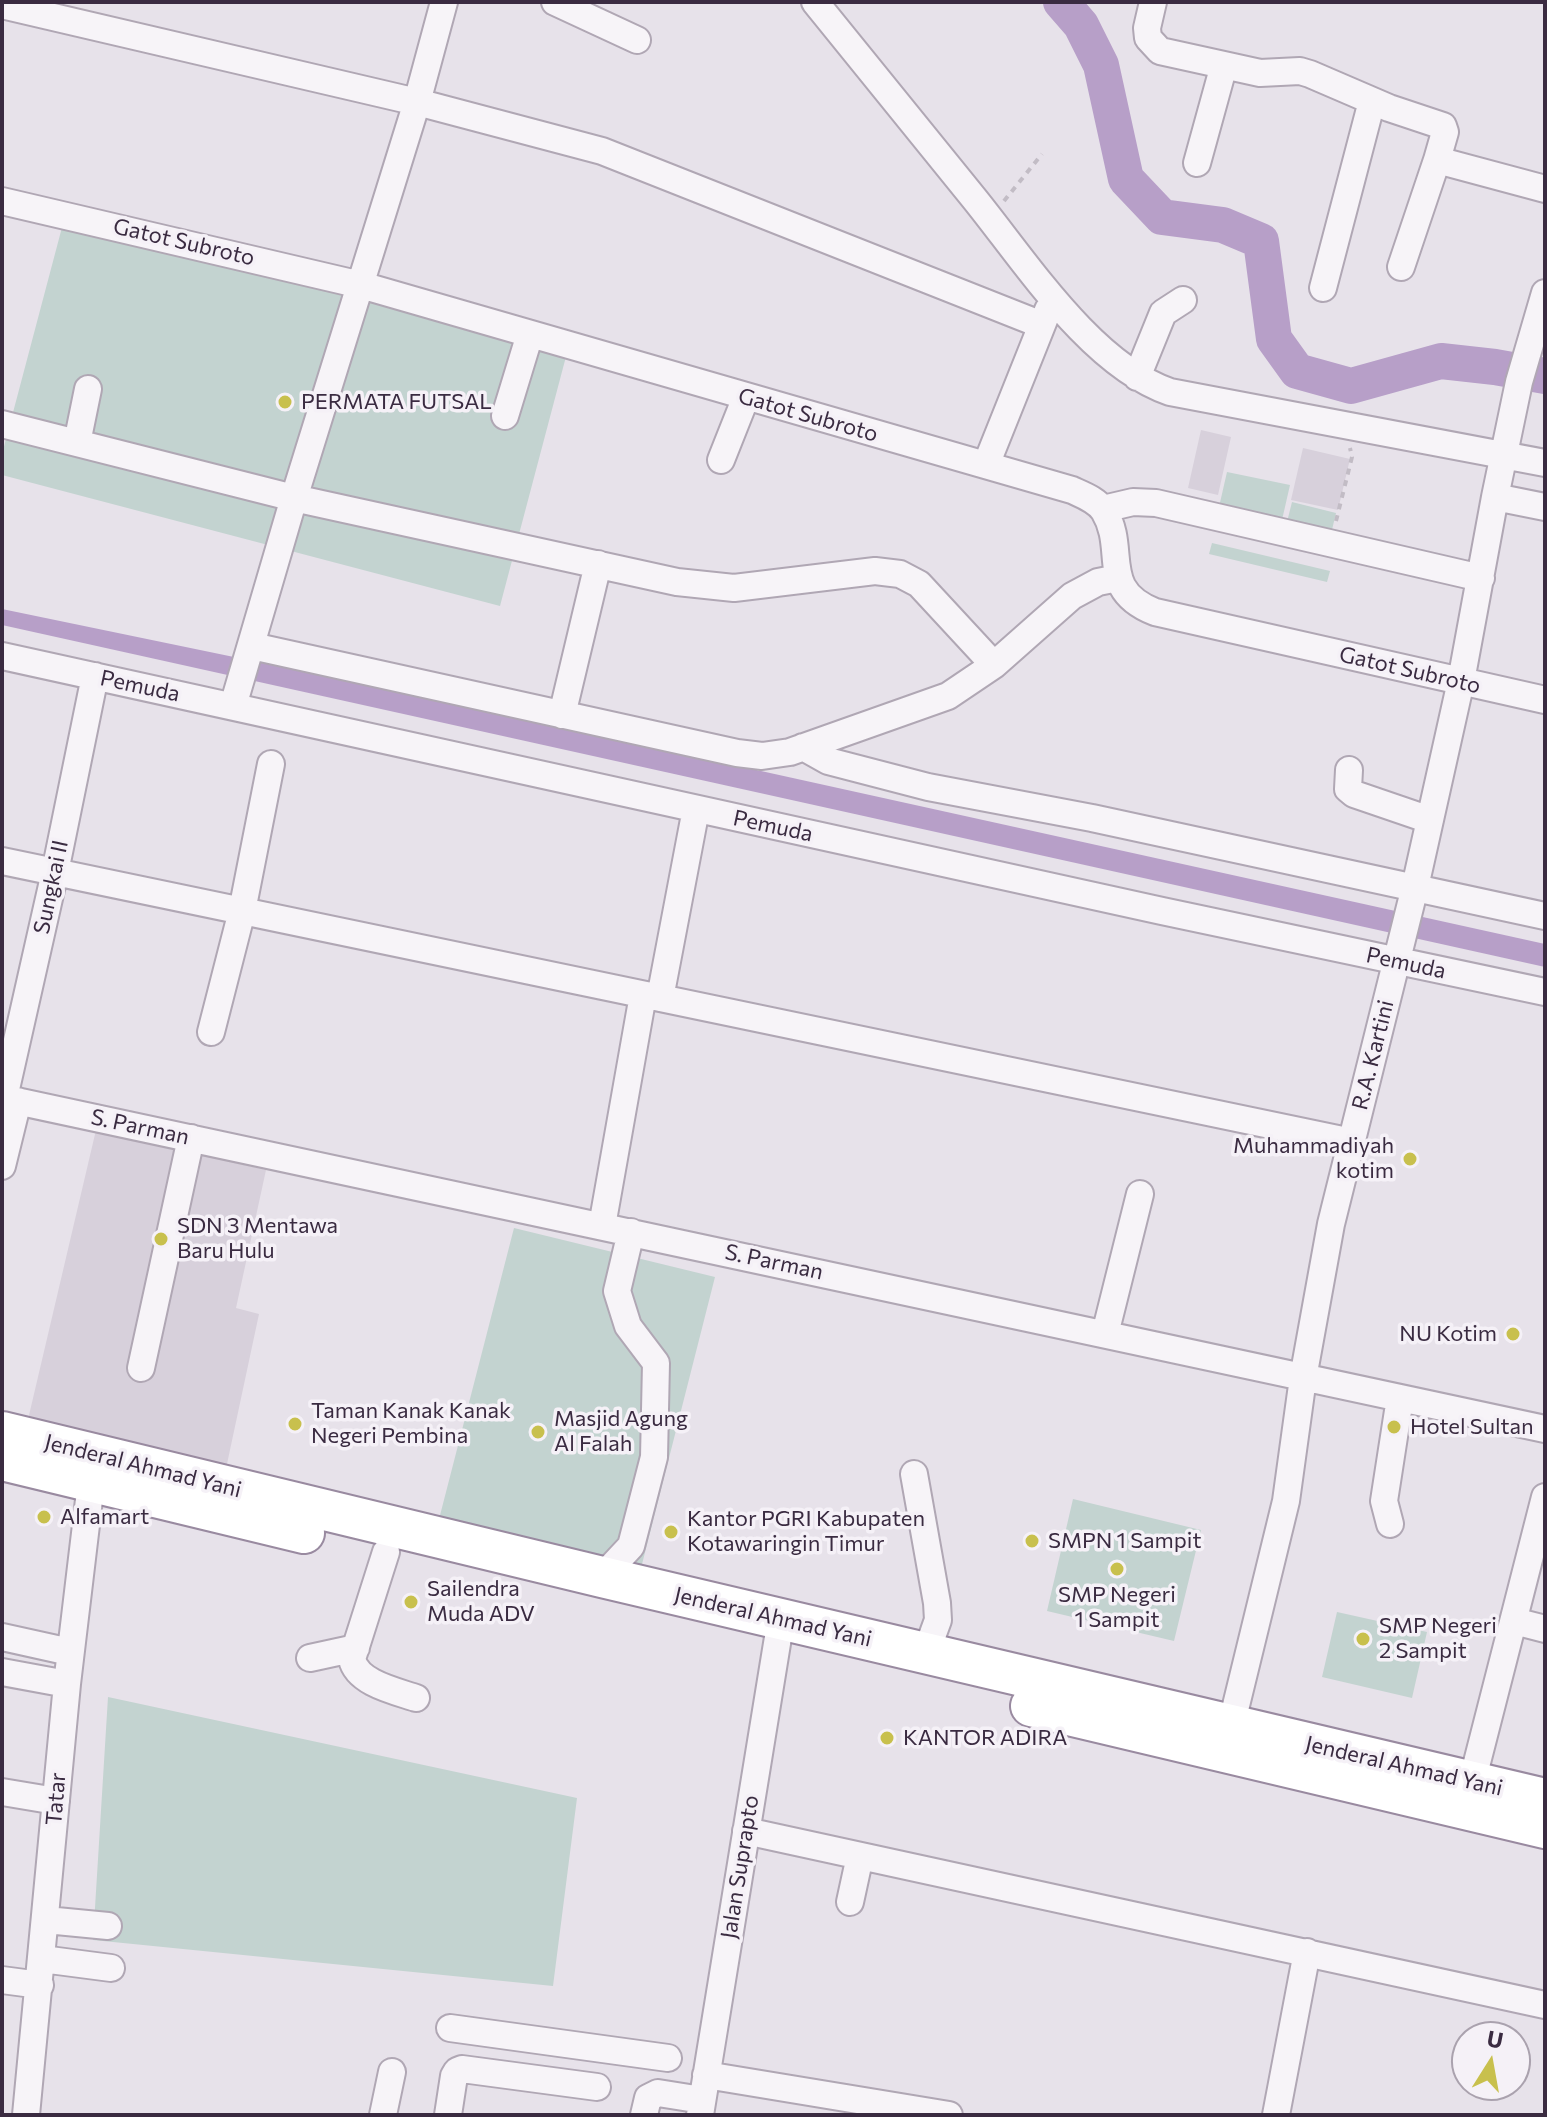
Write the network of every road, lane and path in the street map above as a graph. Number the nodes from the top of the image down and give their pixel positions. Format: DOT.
graph roads {
  1 [pos="444,2"];
  2 [pos="555,2"];
  3 [pos="815,2"];
  4 [pos="1153,2"];
  5 [pos="2,5"];
  6 [pos="637,40"];
  7 [pos="1224,65"];
  8 [pos="1372,101"];
  9 [pos="417,102"];
  10 [pos="1042,154"];
  11 [pos="1437,160"];
  12 [pos="1197,163"];
  13 [pos="1545,189"];
  14 [pos="2,201"];
  15 [pos="990,218"];
  16 [pos="1401,267"];
  17 [pos="361,285"];
  18 [pos="1323,288"];
  19 [pos="1545,293"];
  20 [pos="1053,299"];
  21 [pos="1183,300"];
  22 [pos="1042,325"];
  23 [pos="530,334"];
  24 [pos="1137,377"];
  25 [pos="88,389"];
  26 [pos="746,397"];
  27 [pos="505,416"];
  28 [pos="2,424"];
  29 [pos="77,443"];
  30 [pos="1349,444"];
  31 [pos="1504,455"];
  32 [pos="721,460"];
  33 [pos="1545,463"];
  34 [pos="986,465"];
  35 [pos="1495,497"];
  36 [pos="294,498"];
  37 [pos="1545,507"];
  38 [pos="1103,509"];
  39 [pos="1332,535"];
  40 [pos="598,564"];
  41 [pos="1118,578"];
  42 [pos="1481,578"];
  43 [pos="2,656"];
  44 [pos="994,665"];
  45 [pos="243,673"];
  46 [pos="95,676"];
  47 [pos="1461,681"];
  48 [pos="1545,700"];
  49 [pos="562,715"];
  50 [pos="803,747"];
  51 [pos="271,764"];
  52 [pos="1349,770"];
  53 [pos="696,809"];
  54 [pos="1430,820"];
  55 [pos="2,861"];
  56 [pos="55,872"];
  57 [pos="1415,890"];
  58 [pos="242,911"];
  59 [pos="1545,916"];
  60 [pos="1398,954"];
  61 [pos="1545,992"];
  62 [pos="651,996"];
  63 [pos="211,1032"];
  64 [pos="8,1099"];
  65 [pos="191,1138"];
  66 [pos="1352,1142"];
  67 [pos="2,1166"];
  68 [pos="1140,1194"];
  69 [pos="602,1226"];
  70 [pos="631,1232"];
  71 [pos="1105,1334"];
  72 [pos="141,1368"];
  73 [pos="1303,1378"];
  74 [pos="1400,1398"];
  75 [pos="1545,1429"];
  76 [pos="2,1432"];
  77 [pos="2,1460"];
  78 [pos="914,1474"];
  79 [pos="91,1483"];
  80 [pos="1545,1497"];
  81 [pos="1390,1524"];
  82 [pos="386,1552"];
  83 [pos="602,1577"];
  84 [pos="1514,1621"];
  85 [pos="1545,1629"];
  86 [pos="779,1632"];
  87 [pos="2,1637"];
  88 [pos="356,1648"];
  89 [pos="70,1652"];
  90 [pos="926,1653"];
  91 [pos="310,1658"];
  92 [pos="2,1672"];
  93 [pos="67,1684"];
  94 [pos="416,1698"];
  95 [pos="1231,1726"];
  96 [pos="1472,1782"];
  97 [pos="2,1792"];
  98 [pos="1545,1799"];
  99 [pos="56,1801"];
  100 [pos="1545,1828"];
  101 [pos="746,1831"];
  102 [pos="860,1856"];
  103 [pos="850,1902"];
  104 [pos="46,1920"];
  105 [pos="108,1926"];
  106 [pos="1307,1952"];
  107 [pos="111,1968"];
  108 [pos="41,1972"];
  109 [pos="2,1980"];
  110 [pos="1545,2005"];
  111 [pos="450,2028"];
  112 [pos="484,2033"];
  113 [pos="668,2058"];
  114 [pos="479,2071"];
  115 [pos="392,2072"];
  116 [pos="597,2087"];
  117 [pos="703,2097"];
  118 [pos="26,2115"];
  119 [pos="383,2115"];
  120 [pos="448,2115"];
  121 [pos="644,2115"];
  122 [pos="949,2115"];
  123 [pos="1276,2115"];
  1 -- 9 [label="street"];
  2 -- 6 [label="street"];
  3 -- 15 [label="street"];
  4 -- 7 [label="street"];
  5 -- 9 [label="street"];
  7 -- 8 [label="street"];
  7 -- 12 [label="street"];
  8 -- 11 [label="street"];
  8 -- 18 [label="street"];
  9 -- 17 [label="street"];
  9 -- 22 [label="street"];
  10 -- 15 [label="path"];
  11 -- 13 [label="street"];
  11 -- 16 [label="street"];
  14 -- 17 [label="street, Gatot Subroto"];
  15 -- 20 [label="street"];
  17 -- 23 [label="street, Gatot Subroto"];
  17 -- 36 [label="street"];
  19 -- 31 [label="street, R.A. Kartini"];
  20 -- 22 [label="street"];
  20 -- 24 [label="street"];
  21 -- 24 [label="street"];
  22 -- 34 [label="street"];
  23 -- 26 [label="street, Gatot Subroto"];
  23 -- 27 [label="street"];
  24 -- 31 [label="street"];
  25 -- 29 [label="street"];
  26 -- 32 [label="street"];
  26 -- 34 [label="street, Gatot Subroto"];
  28 -- 29 [label="street"];
  29 -- 36 [label="street"];
  30 -- 39 [label="path"];
  31 -- 33 [label="street"];
  31 -- 35 [label="street, R.A. Kartini"];
  34 -- 38 [label="street, Gatot Subroto"];
  35 -- 37 [label="street"];
  35 -- 42 [label="street, R.A. Kartini"];
  36 -- 40 [label="street"];
  36 -- 45 [label="street"];
  38 -- 41 [label="street"];
  38 -- 42 [label="street"];
  40 -- 44 [label="street"];
  40 -- 49 [label="street"];
  41 -- 44 [label="street"];
  41 -- 47 [label="street, Gatot Subroto"];
  42 -- 47 [label="street, R.A. Kartini"];
  43 -- 46 [label="street, Pemuda"];
  44 -- 50 [label="street"];
  45 -- 46 [label="street, Pemuda"];
  45 -- 49 [label="street"];
  45 -- 53 [label="street, Pemuda"];
  46 -- 56 [label="street, Sungkai II"];
  47 -- 48 [label="street, Gatot Subroto"];
  47 -- 54 [label="street, R.A. Kartini"];
  49 -- 50 [label="street"];
  50 -- 57 [label="street"];
  51 -- 58 [label="street"];
  52 -- 54 [label="street"];
  53 -- 60 [label="street, Pemuda"];
  53 -- 62 [label="street"];
  54 -- 57 [label="street, R.A. Kartini"];
  55 -- 56 [label="street"];
  56 -- 58 [label="street"];
  56 -- 64 [label="street, Sungkai II"];
  57 -- 59 [label="street"];
  57 -- 60 [label="street, R.A. Kartini"];
  58 -- 62 [label="street"];
  58 -- 63 [label="street"];
  60 -- 61 [label="street, Pemuda"];
  60 -- 66 [label="street, R.A. Kartini"];
  62 -- 66 [label="street"];
  62 -- 69 [label="street"];
  64 -- 65 [label="street, S. Parman"];
  64 -- 67 [label="street, Sungkai II"];
  65 -- 69 [label="street, S. Parman"];
  65 -- 72 [label="street"];
  66 -- 73 [label="street, R.A. Kartini"];
  68 -- 71 [label="street"];
  69 -- 70 [label="street, S. Parman"];
  70 -- 71 [label="street, S. Parman"];
  70 -- 83 [label="street"];
  71 -- 73 [label="street, S. Parman"];
  73 -- 74 [label="street, S. Parman"];
  73 -- 95 [label="street, R.A. Kartini"];
  74 -- 75 [label="street, S. Parman"];
  74 -- 81 [label="street"];
  76 -- 83 [label="highway, Jenderal Ahmad Yani"];
  77 -- 79 [label="highway, Jenderal Ahmad Yani"];
  78 -- 90 [label="street"];
  79 -- 82 [label="highway, Jenderal Ahmad Yani"];
  79 -- 89 [label="street, Tatar"];
  80 -- 84 [label="street"];
  82 -- 86 [label="highway, Jenderal Ahmad Yani"];
  82 -- 88 [label="street"];
  83 -- 86 [label="highway, Jenderal Ahmad Yani"];
  84 -- 85 [label="street"];
  84 -- 96 [label="street"];
  86 -- 90 [label="highway, Jenderal Ahmad Yani"];
  86 -- 100 [label="highway, Jenderal Ahmad Yani"];
  86 -- 101 [label="street, Jalan Suprapto"];
  87 -- 89 [label="street"];
  88 -- 91 [label="street"];
  88 -- 94 [label="street"];
  89 -- 93 [label="street, Tatar"];
  90 -- 95 [label="highway, Jenderal Ahmad Yani"];
  92 -- 93 [label="street"];
  93 -- 99 [label="street, Tatar"];
  95 -- 96 [label="highway, Jenderal Ahmad Yani"];
  96 -- 98 [label="highway, Jenderal Ahmad Yani"];
  97 -- 99 [label="street"];
  99 -- 104 [label="street, Tatar"];
  101 -- 102 [label="street"];
  101 -- 117 [label="street, Jalan Suprapto"];
  102 -- 103 [label="street"];
  102 -- 106 [label="street"];
  104 -- 105 [label="street"];
  104 -- 108 [label="street, Tatar"];
  106 -- 110 [label="street"];
  106 -- 123 [label="street"];
  107 -- 108 [label="street"];
  108 -- 109 [label="street"];
  108 -- 118 [label="street, Tatar"];
  111 -- 112 [label="street"];
  112 -- 113 [label="street"];
  112 -- 114 [label="street"];
  114 -- 116 [label="street"];
  114 -- 120 [label="street"];
  115 -- 119 [label="street"];
  117 -- 121 [label="street"];
  117 -- 122 [label="street"];
}
